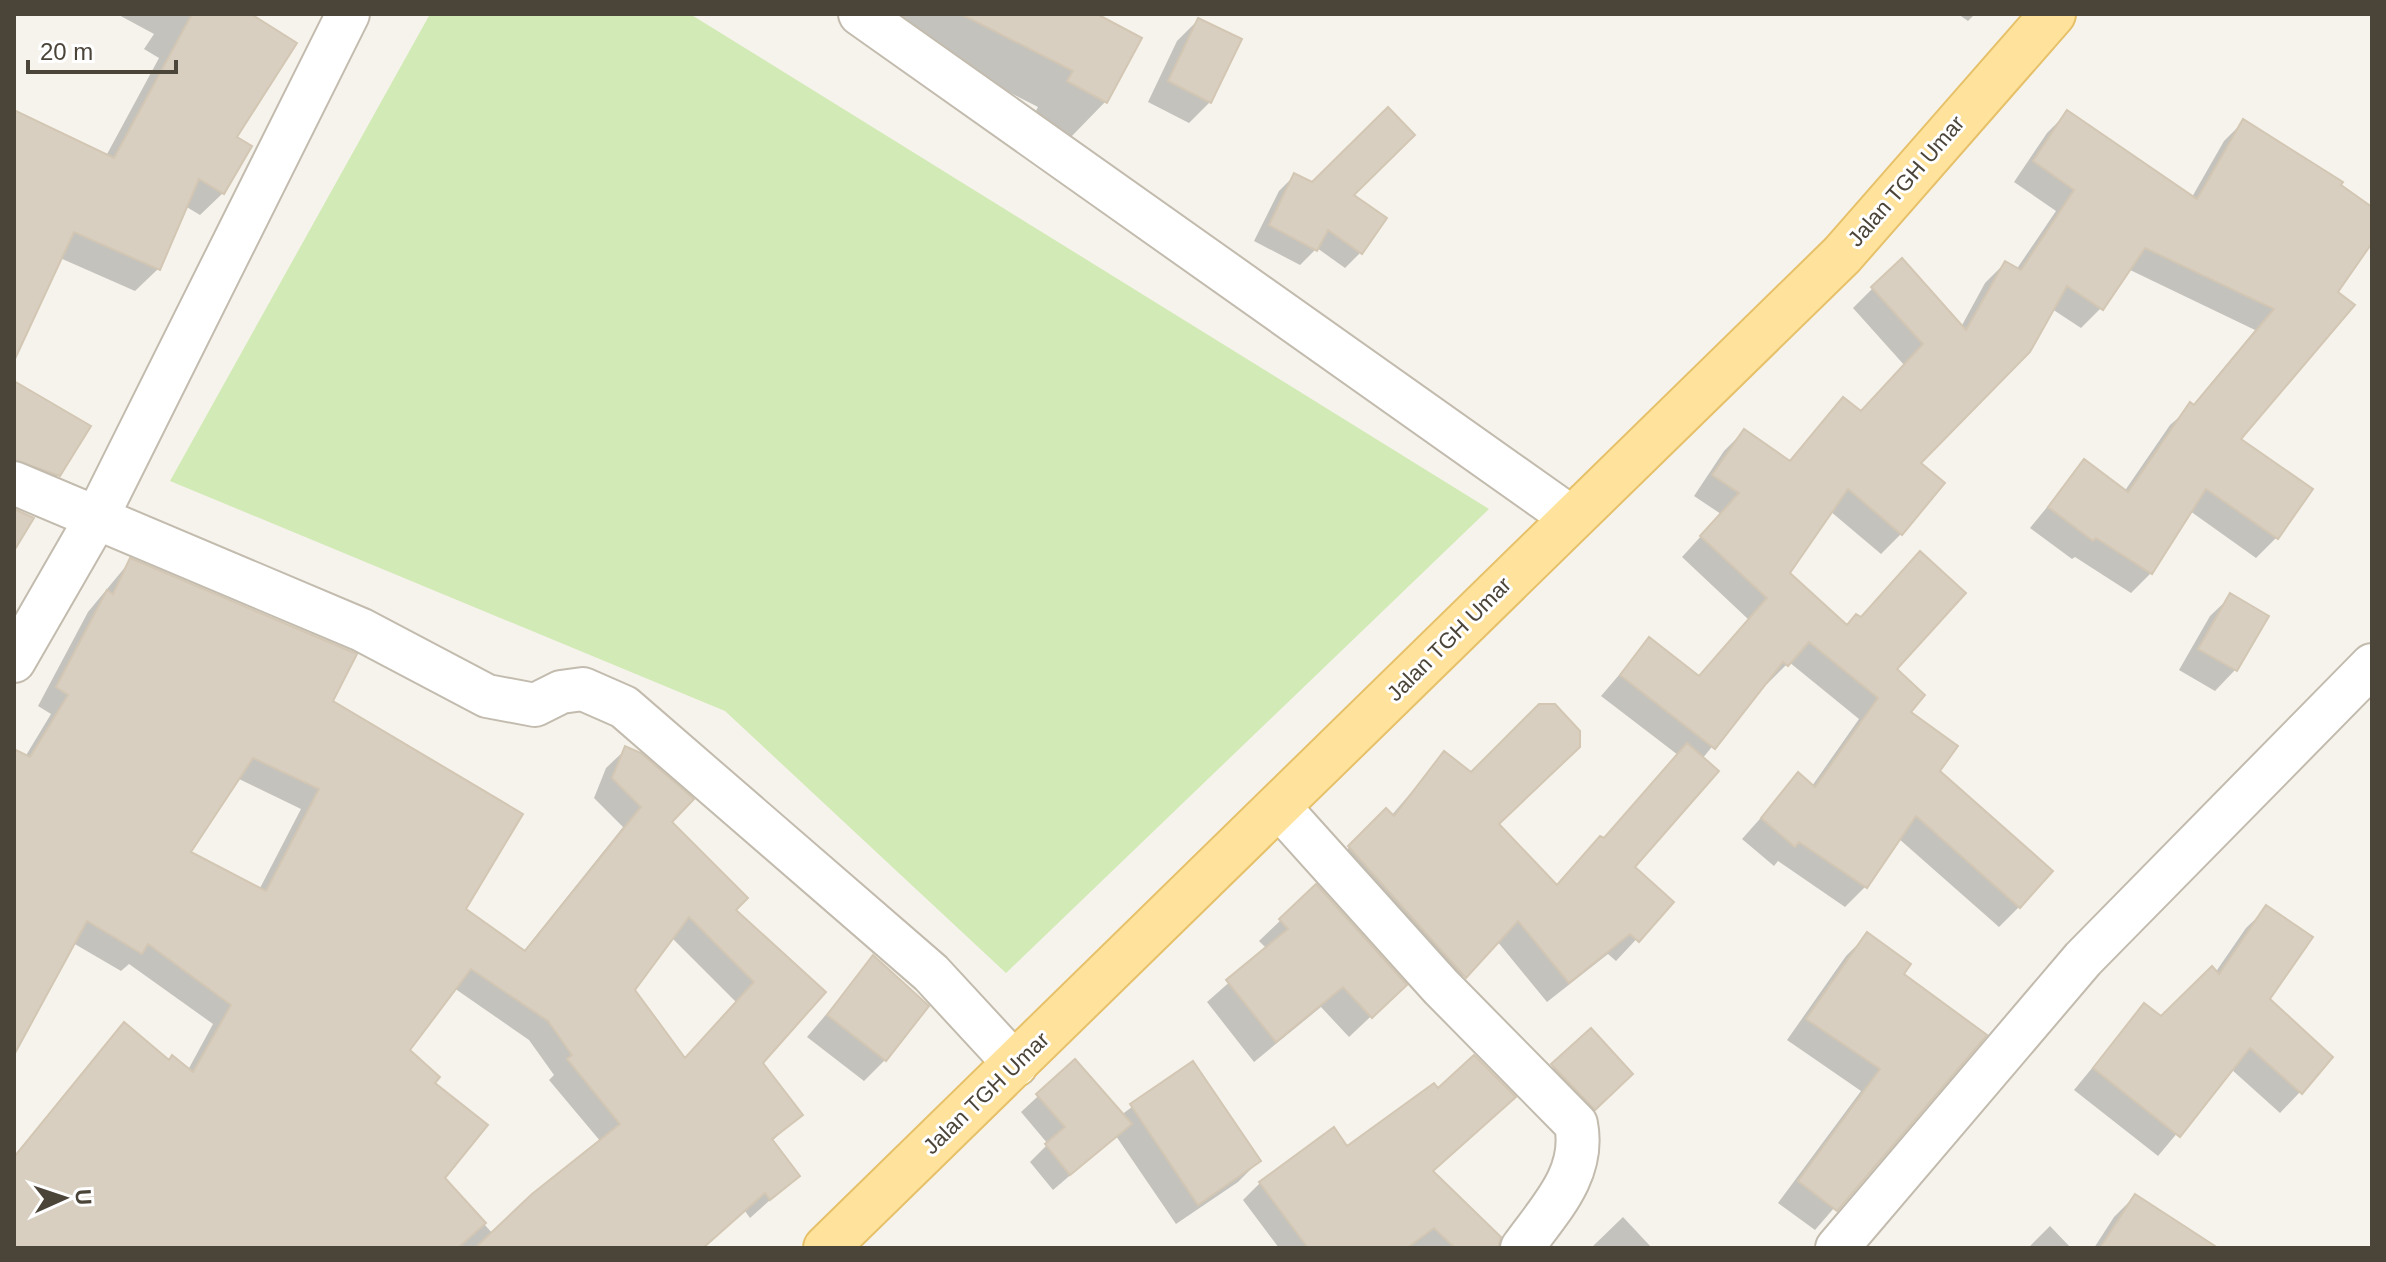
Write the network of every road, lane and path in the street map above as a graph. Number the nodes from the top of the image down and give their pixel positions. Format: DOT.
graph roads {
  1 [pos="348,14"];
  2 [pos="860,14"];
  3 [pos="2053,14"];
  4 [pos="14,483"];
  5 [pos="97,517"];
  6 [pos="1572,518"];
  7 [pos="14,661"];
  8 [pos="2372,665"];
  9 [pos="1279,807"];
  10 [pos="1016,1065"];
  11 [pos="826,1248"];
  12 [pos="1522,1248"];
  13 [pos="1837,1248"];
  1 -- 5 [label="street"];
  2 -- 6 [label="street"];
  3 -- 6 [label="main road, Jalan TGH Umar"];
  4 -- 5 [label="street"];
  5 -- 7 [label="street"];
  5 -- 10 [label="street"];
  6 -- 9 [label="main road, Jalan TGH Umar"];
  8 -- 13 [label="street"];
  9 -- 10 [label="main road, Jalan TGH Umar"];
  9 -- 12 [label="street"];
  10 -- 11 [label="main road, Jalan TGH Umar"];
}
